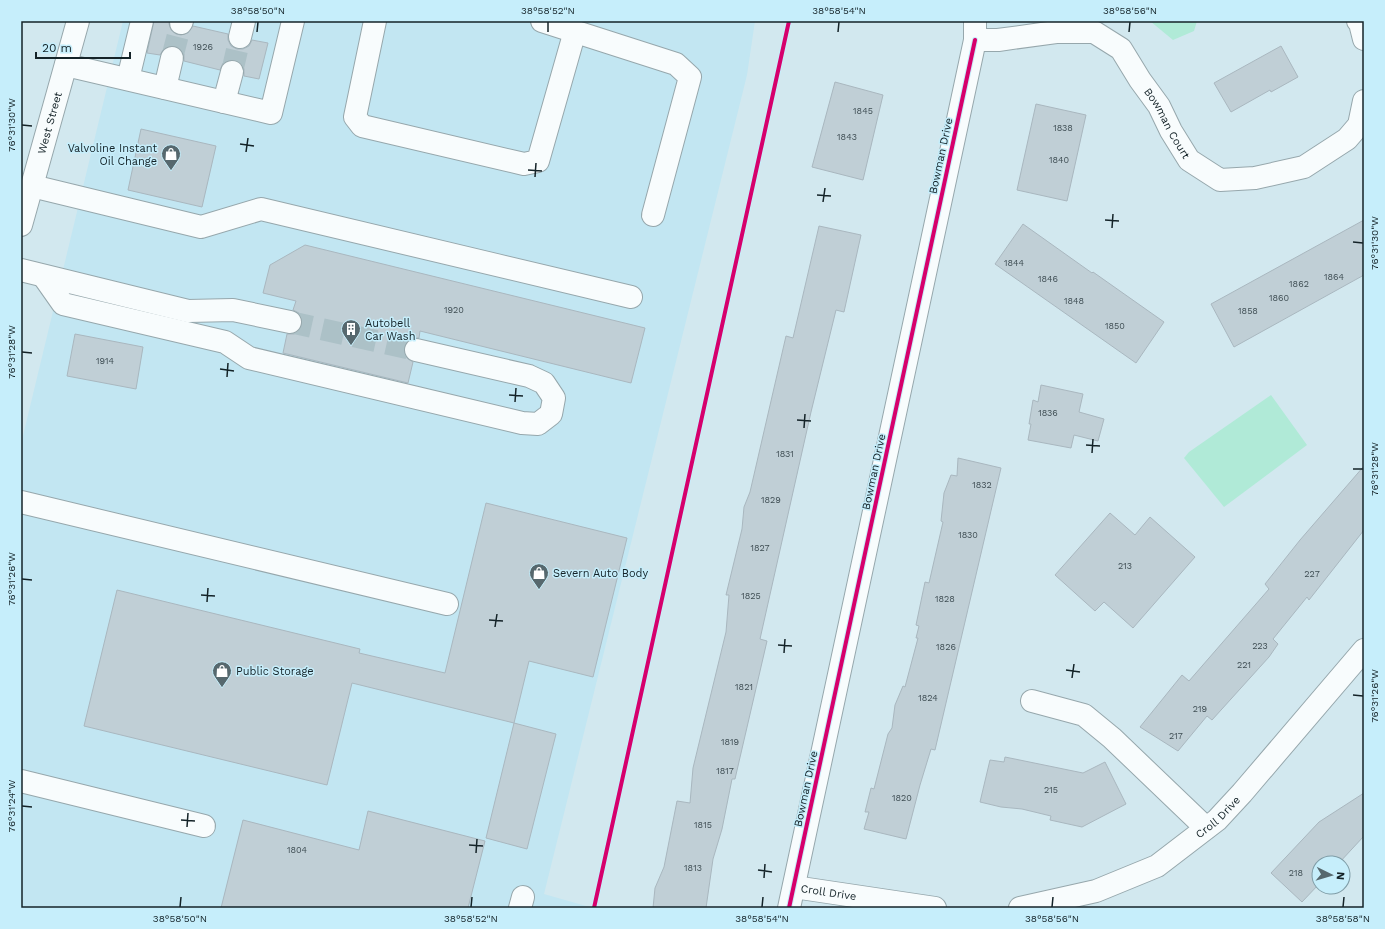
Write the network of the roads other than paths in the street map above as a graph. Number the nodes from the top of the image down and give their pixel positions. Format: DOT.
graph roads {
  1 [pos="78,21"];
  2 [pos="142,21"];
  3 [pos="294,21"];
  4 [pos="376,21"];
  5 [pos="542,21"];
  6 [pos="1358,21"];
  7 [pos="975,31"];
  8 [pos="575,32"];
  9 [pos="1364,39"];
  10 [pos="172,58"];
  11 [pos="66,64"];
  12 [pos="232,72"];
  13 [pos="128,79"];
  14 [pos="165,88"];
  15 [pos="1364,101"];
  16 [pos="224,102"];
  17 [pos="32,186"];
  18 [pos="653,215"];
  19 [pos="21,225"];
  20 [pos="21,270"];
  21 [pos="44,277"];
  22 [pos="631,296"];
  23 [pos="290,322"];
  24 [pos="416,350"];
  25 [pos="21,502"];
  26 [pos="447,604"];
  27 [pos="1364,650"];
  28 [pos="1032,701"];
  29 [pos="21,781"];
  30 [pos="204,826"];
  31 [pos="1206,828"];
  32 [pos="794,887"];
  33 [pos="789,908"];
  34 [pos="935,908"];
  35 [pos="1020,908"];
  1 -- 11 [label="street, West Street"];
  2 -- 13 [label="street"];
  3 -- 16 [label="street"];
  4 -- 8 [label="street"];
  5 -- 8 [label="street"];
  6 -- 9 [label="street"];
  7 -- 15 [label="street, Bowman Court"];
  7 -- 32 [label="street, Bowman Drive"];
  8 -- 18 [label="street"];
  10 -- 14 [label="street"];
  11 -- 13 [label="street"];
  11 -- 17 [label="street, West Street"];
  12 -- 16 [label="street"];
  13 -- 14 [label="street"];
  14 -- 16 [label="street"];
  17 -- 19 [label="street, West Street"];
  17 -- 22 [label="street"];
  20 -- 21 [label="street"];
  21 -- 23 [label="street"];
  21 -- 24 [label="street"];
  25 -- 26 [label="street"];
  27 -- 31 [label="street, Croll Drive"];
  28 -- 31 [label="street"];
  29 -- 30 [label="street"];
  31 -- 35 [label="street, Croll Drive"];
  32 -- 33 [label="street, Bowman Drive"];
  32 -- 34 [label="street, Croll Drive"];
}
